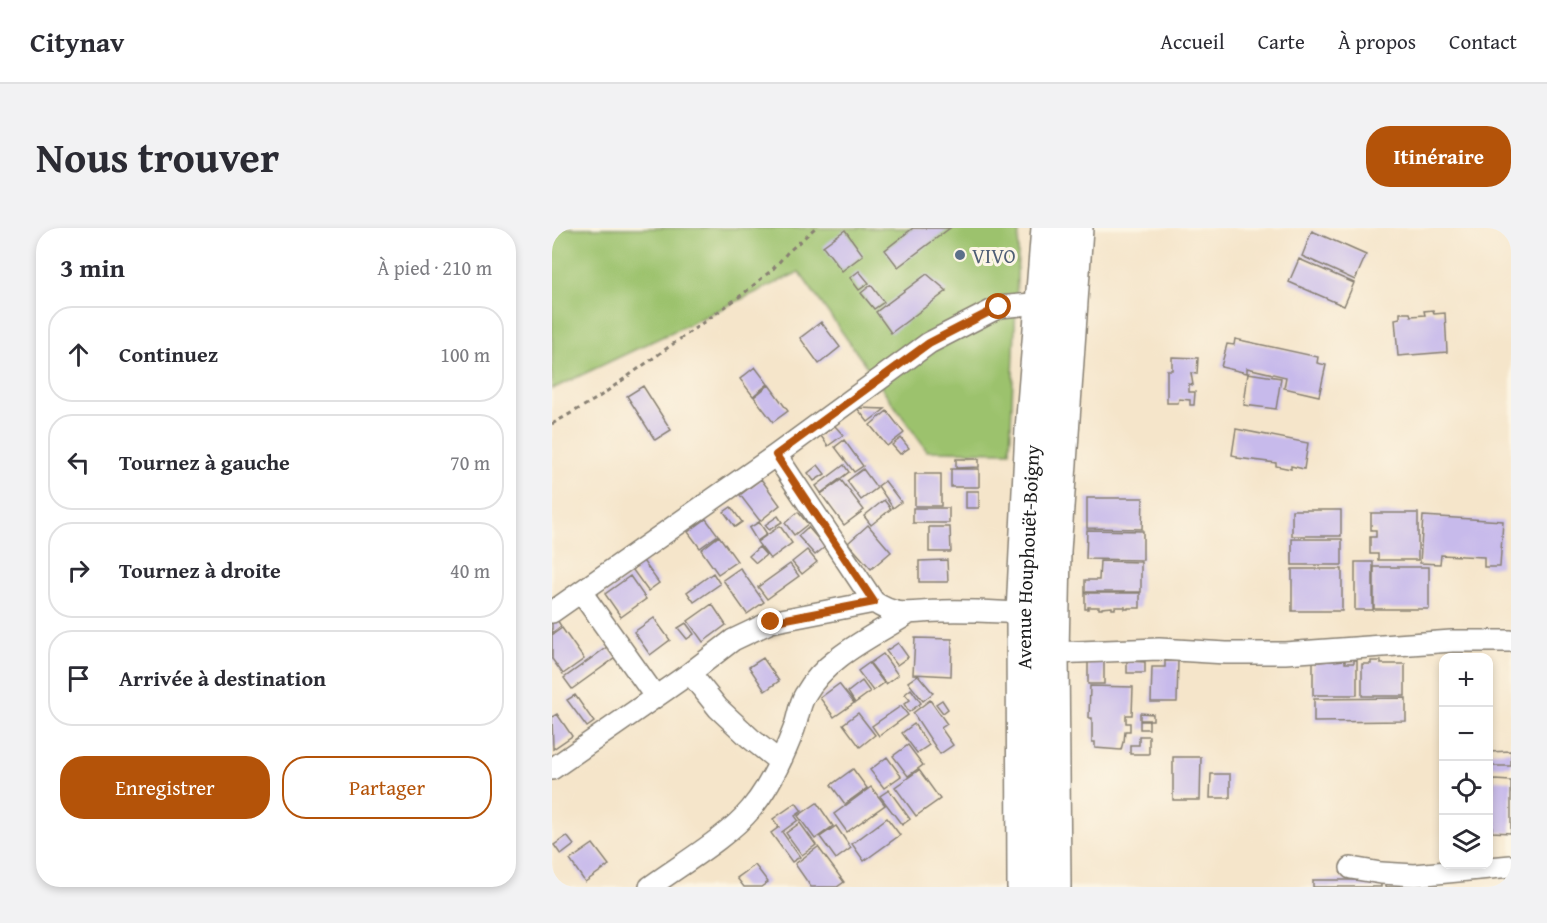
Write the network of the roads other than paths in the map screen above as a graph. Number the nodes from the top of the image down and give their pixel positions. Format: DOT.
graph roads {
  1 [pos="1048,228"];
  2 [pos="1077,228"];
  3 [pos="1057,302"];
  4 [pos="776,455"];
  5 [pos="581,592"];
  6 [pos="874,602"];
  7 [pos="552,612"];
  8 [pos="1023,613"];
  9 [pos="908,614"];
  10 [pos="1511,642"];
  11 [pos="1052,653"];
  12 [pos="690,673"];
  13 [pos="655,696"];
  14 [pos="780,762"];
  15 [pos="552,769"];
  16 [pos="1511,866"];
  17 [pos="1351,868"];
  18 [pos="650,887"];
  19 [pos="1024,887"];
  20 [pos="1054,887"];
  1 -- 3 [label="highway, Avenue Houphouët-Boigny"];
  2 -- 3 [label="highway, Avenue Houphouët-Boigny"];
  3 -- 4 [label="street"];
  3 -- 8 [label="highway, Avenue Houphouët-Boigny"];
  3 -- 11 [label="highway, Avenue Houphouët-Boigny"];
  4 -- 5 [label="street"];
  4 -- 6 [label="street"];
  5 -- 7 [label="street"];
  5 -- 13 [label="street"];
  6 -- 9 [label="street"];
  6 -- 12 [label="street"];
  8 -- 9 [label="street"];
  8 -- 19 [label="highway, Avenue Houphouët-Boigny"];
  9 -- 14 [label="street"];
  10 -- 11 [label="street"];
  11 -- 20 [label="highway, Avenue Houphouët-Boigny"];
  12 -- 13 [label="street"];
  12 -- 14 [label="street"];
  13 -- 15 [label="street"];
  14 -- 18 [label="street"];
  16 -- 17 [label="street"];
}
